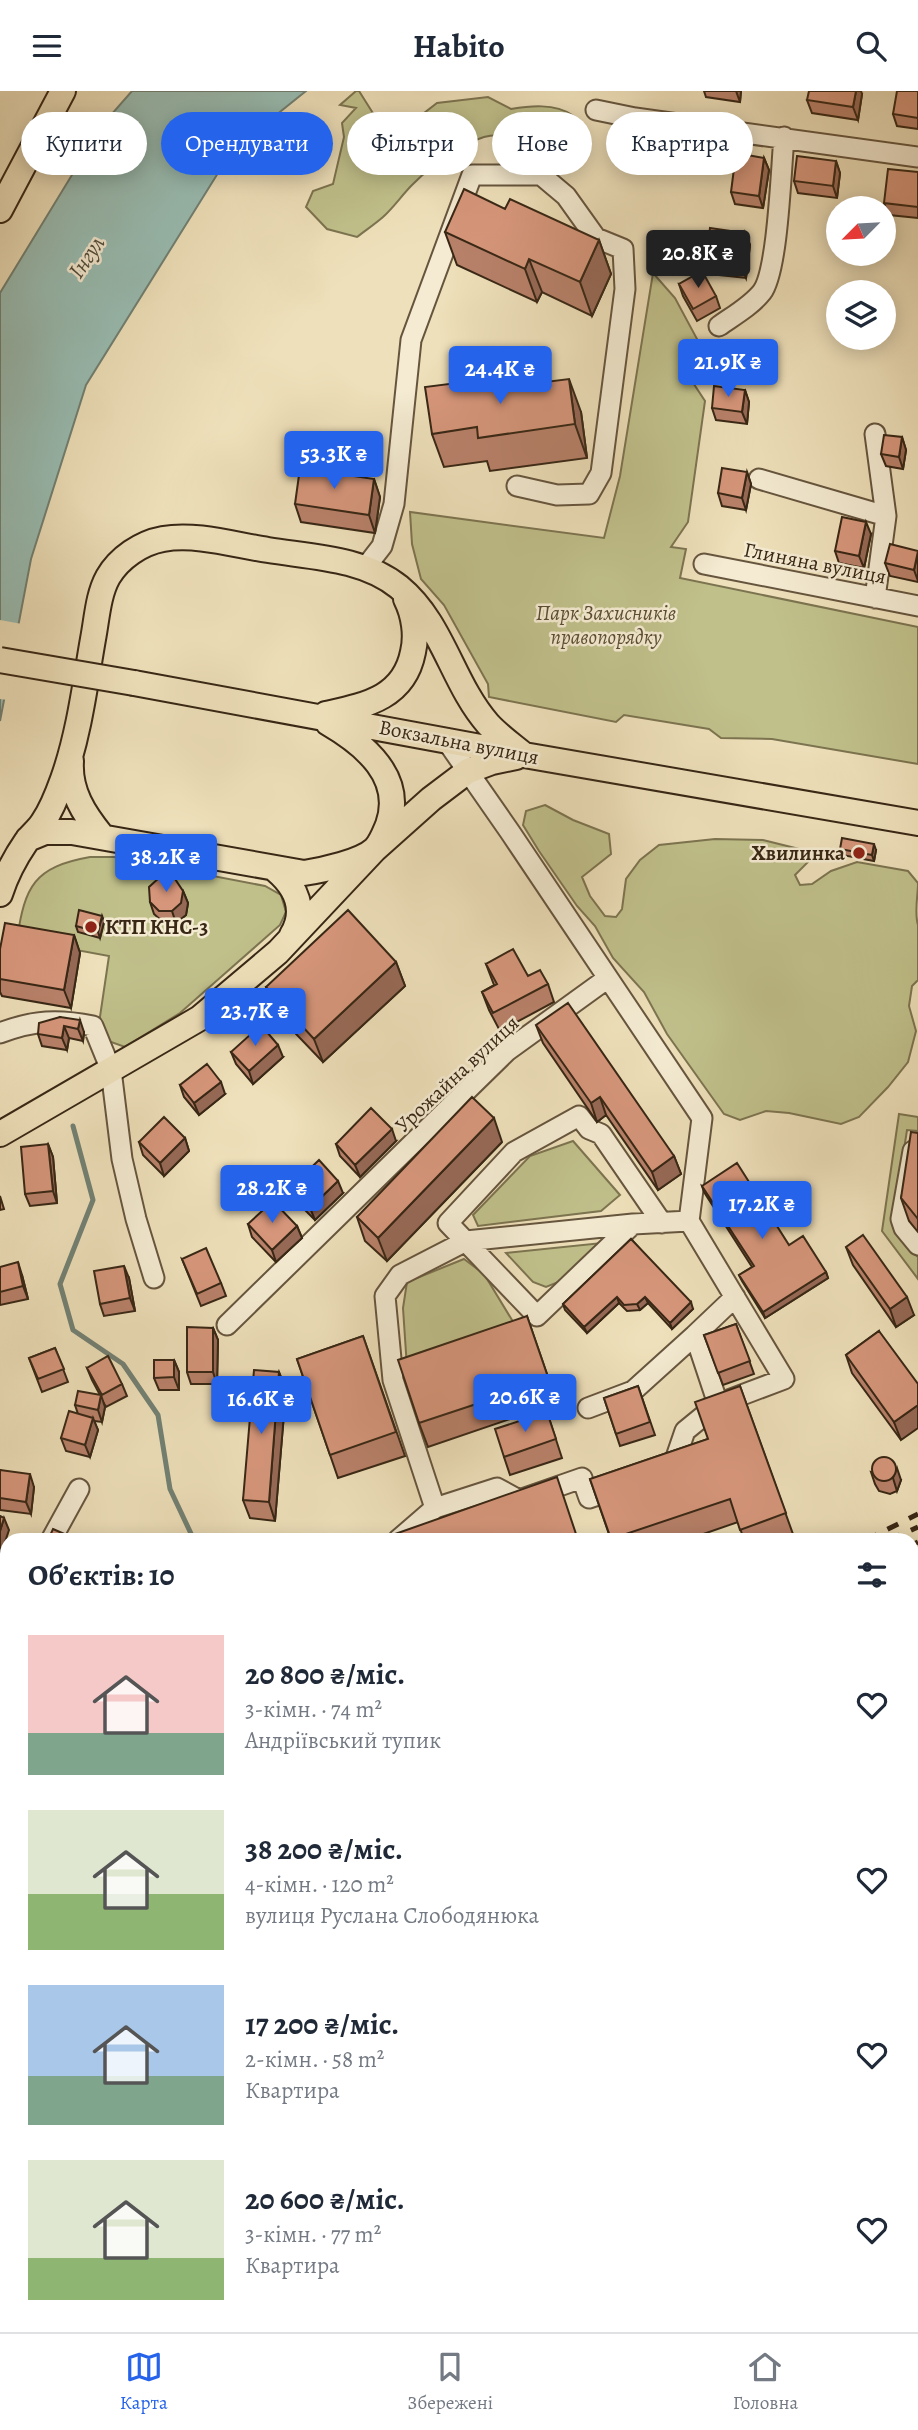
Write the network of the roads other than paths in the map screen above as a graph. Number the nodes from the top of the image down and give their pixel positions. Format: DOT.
graph roads {
  1 [pos="63,91"];
  2 [pos="596,110"];
  3 [pos="784,137"];
  4 [pos="918,157"];
  5 [pos="1,207"];
  6 [pos="719,326"];
  7 [pos="875,434"];
  8 [pos="759,478"];
  9 [pos="517,486"];
  10 [pos="886,516"];
  11 [pos="704,564"];
  12 [pos="365,568"];
  13 [pos="398,587"];
  14 [pos="875,598"];
  15 [pos="918,606"];
  16 [pos="0,660"];
  17 [pos="317,716"];
  18 [pos="446,740"];
  19 [pos="72,750"];
  20 [pos="524,755"];
  21 [pos="468,771"];
  22 [pos="918,824"];
  23 [pos="102,836"];
  24 [pos="28,839"];
  25 [pos="375,849"];
  26 [pos="276,870"];
  27 [pos="0,894"];
  28 [pos="278,952"];
  29 [pos="608,978"];
  30 [pos="0,1033"];
  31 [pos="111,1070"];
  32 [pos="0,1134"];
  33 [pos="918,1147"];
  34 [pos="689,1221"];
  35 [pos="662,1223"];
  36 [pos="633,1224"];
  37 [pos="466,1241"];
  38 [pos="918,1245"];
  39 [pos="153,1278"];
  40 [pos="735,1297"];
  41 [pos="227,1325"];
  42 [pos="695,1335"];
  43 [pos="718,1404"];
  44 [pos="588,1408"];
  45 [pos="79,1489"];
  46 [pos="435,1509"];
  47 [pos="55,1533"];
  48 [pos="406,1533"];
  1 -- 5 [label="main road"];
  2 -- 3 [label="street"];
  3 -- 4 [label="street"];
  3 -- 6 [label="street"];
  7 -- 10 [label="street"];
  8 -- 10 [label="street"];
  9 -- 12 [label="street"];
  10 -- 14 [label="street"];
  11 -- 14 [label="street, Глиняна вулиця"];
  12 -- 13 [label="main road"];
  12 -- 19 [label="main road"];
  13 -- 17 [label="main road"];
  13 -- 20 [label="main road"];
  14 -- 15 [label="street, Глиняна вулиця"];
  16 -- 17 [label="main road, Вокзальна вулиця, bridge"];
  17 -- 18 [label="main road, Вокзальна вулиця"];
  17 -- 25 [label="main road"];
  18 -- 20 [label="main road, Вокзальна вулиця"];
  18 -- 21 [label="street"];
  19 -- 23 [label="main road"];
  19 -- 24 [label="main road"];
  20 -- 21 [label="main road"];
  20 -- 22 [label="main road, Вокзальна вулиця"];
  21 -- 25 [label="main road"];
  21 -- 29 [label="street"];
  23 -- 24 [label="main road"];
  23 -- 26 [label="main road"];
  24 -- 27 [label="main road"];
  25 -- 26 [label="main road"];
  25 -- 28 [label="main road"];
  26 -- 28 [label="main road"];
  28 -- 31 [label="main road"];
  29 -- 34 [label="street"];
  29 -- 41 [label="street, Урожайна вулиця"];
  30 -- 31 [label="street"];
  31 -- 32 [label="main road"];
  31 -- 39 [label="street"];
  33 -- 38 [label="street"];
  34 -- 35 [label="street"];
  34 -- 40 [label="street"];
  35 -- 36 [label="street"];
  35 -- 37 [label="street"];
  36 -- 37 [label="street"];
  36 -- 37 [label="street"];
  37 -- 46 [label="street"];
  40 -- 42 [label="street"];
  40 -- 43 [label="street"];
  42 -- 43 [label="street"];
  42 -- 44 [label="street"];
  43 -- 46 [label="street"];
  45 -- 47 [label="street"];
  46 -- 48 [label="street"];
}
